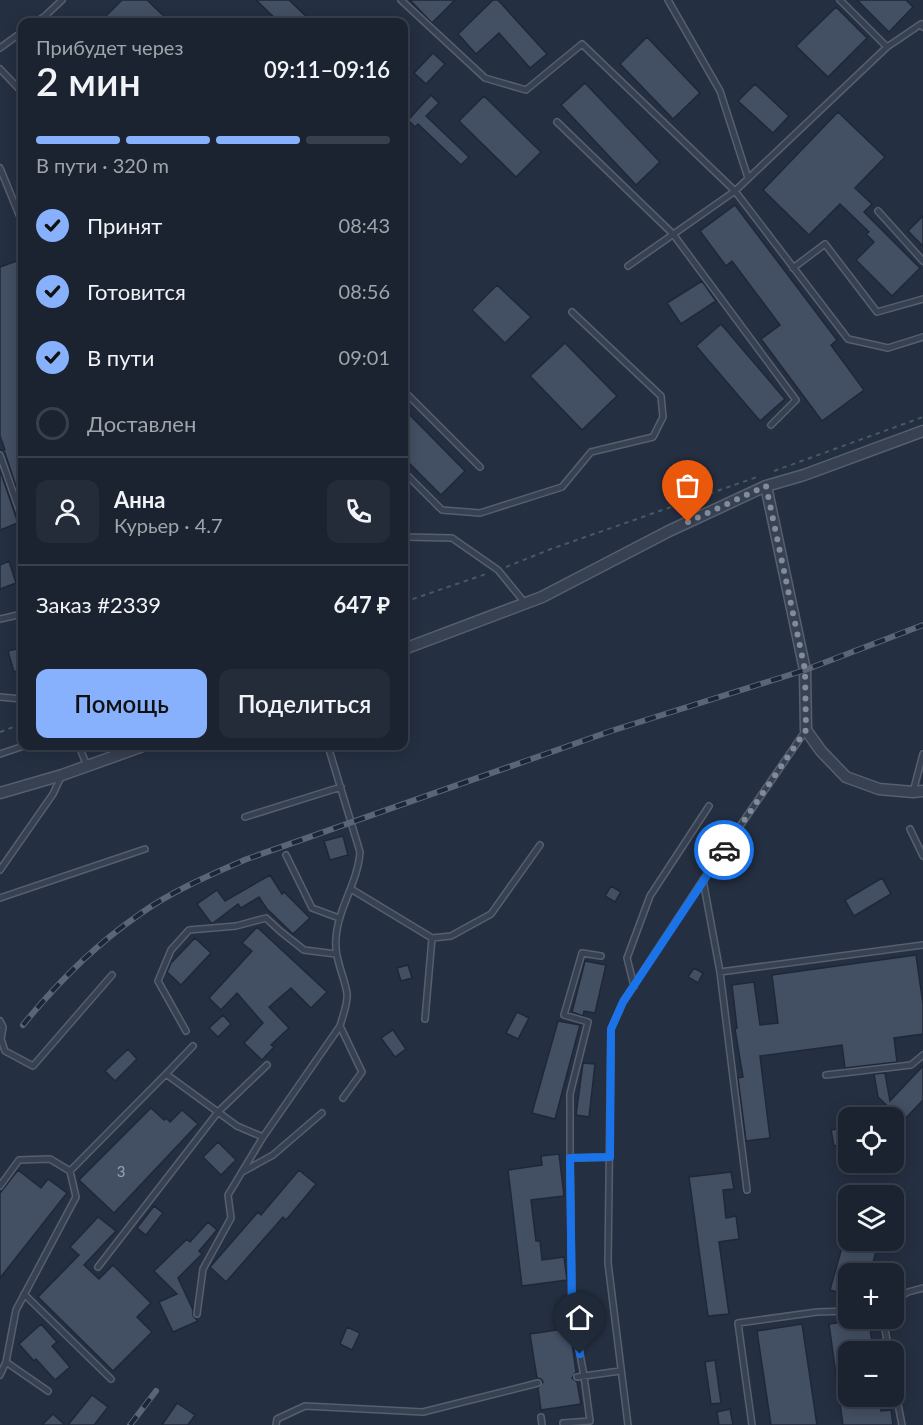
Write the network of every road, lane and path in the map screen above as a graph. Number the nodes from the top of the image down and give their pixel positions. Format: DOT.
graph roads {
  1 [pos="62,0"];
  2 [pos="401,0"];
  3 [pos="668,0"];
  4 [pos="840,0"];
  5 [pos="45,16"];
  6 [pos="42,18"];
  7 [pos="49,18"];
  8 [pos="923,27"];
  9 [pos="18,35"];
  10 [pos="887,47"];
  11 [pos="0,48"];
  12 [pos="0,69"];
  13 [pos="18,88"];
  14 [pos="557,122"];
  15 [pos="0,168"];
  16 [pos="748,178"];
  17 [pos="735,191"];
  18 [pos="878,211"];
  19 [pos="18,212"];
  20 [pos="673,234"];
  21 [pos="923,261"];
  22 [pos="628,266"];
  23 [pos="793,268"];
  24 [pos="923,299"];
  25 [pos="572,312"];
  26 [pos="923,337"];
  27 [pos="408,395"];
  28 [pos="923,417"];
  29 [pos="771,425"];
  30 [pos="923,431"];
  31 [pos="0,455"];
  32 [pos="480,467"];
  33 [pos="770,472"];
  34 [pos="408,476"];
  35 [pos="758,476"];
  36 [pos="766,486"];
  37 [pos="18,507"];
  38 [pos="408,537"];
  39 [pos="498,570"];
  40 [pos="408,601"];
  41 [pos="525,603"];
  42 [pos="18,615"];
  43 [pos="0,619"];
  44 [pos="408,647"];
  45 [pos="0,698"];
  46 [pos="18,699"];
  47 [pos="18,725"];
  48 [pos="806,730"];
  49 [pos="0,732"];
  50 [pos="18,748"];
  51 [pos="81,750"];
  52 [pos="132,750"];
  53 [pos="329,750"];
  54 [pos="0,754"];
  55 [pos="923,754"];
  56 [pos="87,766"];
  57 [pos="62,776"];
  58 [pos="341,787"];
  59 [pos="918,791"];
  60 [pos="0,793"];
  61 [pos="709,806"];
  62 [pos="245,817"];
  63 [pos="910,829"];
  64 [pos="540,845"];
  65 [pos="145,849"];
  66 [pos="286,855"];
  67 [pos="923,856"];
  68 [pos="0,870"];
  69 [pos="703,880"];
  70 [pos="351,889"];
  71 [pos="0,898"];
  72 [pos="339,918"];
  73 [pos="432,938"];
  74 [pos="923,945"];
  75 [pos="336,954"];
  76 [pos="601,956"];
  77 [pos="720,972"];
  78 [pos="112,975"];
  79 [pos="634,986"];
  80 [pos="425,1019"];
  81 [pos="0,1021"];
  82 [pos="340,1026"];
  83 [pos="186,1031"];
  84 [pos="193,1046"];
  85 [pos="923,1055"];
  86 [pos="267,1065"];
  87 [pos="165,1074"];
  88 [pos="826,1075"];
  89 [pos="344,1098"];
  90 [pos="218,1112"];
  91 [pos="322,1113"];
  92 [pos="263,1137"];
  93 [pos="610,1157"];
  94 [pos="570,1158"];
  95 [pos="70,1171"];
  96 [pos="242,1171"];
  97 [pos="0,1186"];
  98 [pos="747,1190"];
  99 [pos="98,1266"];
  100 [pos="923,1288"];
  101 [pos="24,1294"];
  102 [pos="904,1295"];
  103 [pos="838,1311"];
  104 [pos="197,1314"];
  105 [pos="6,1362"];
  106 [pos="620,1371"];
  107 [pos="0,1375"];
  108 [pos="584,1376"];
  109 [pos="577,1377"];
  110 [pos="111,1379"];
  111 [pos="538,1383"];
  112 [pos="48,1391"];
  113 [pos="899,1407"];
  114 [pos="541,1417"];
  115 [pos="563,1424"];
  116 [pos="276,1425"];
  117 [pos="542,1425"];
  118 [pos="628,1425"];
  119 [pos="752,1425"];
  120 [pos="902,1425"];
  1 -- 5 [label="lane"];
  2 -- 17 [label="lane"];
  3 -- 16 [label="lane"];
  4 -- 10 [label="lane"];
  5 -- 6 [label="lane"];
  5 -- 7 [label="lane"];
  8 -- 10 [label="lane"];
  9 -- 11 [label="lane"];
  10 -- 16 [label="lane"];
  12 -- 13 [label="lane"];
  14 -- 20 [label="lane"];
  15 -- 19 [label="lane"];
  16 -- 17 [label="lane"];
  17 -- 20 [label="lane"];
  17 -- 23 [label="lane"];
  18 -- 21 [label="lane"];
  20 -- 22 [label="lane"];
  20 -- 29 [label="lane"];
  23 -- 24 [label="lane"];
  23 -- 26 [label="lane"];
  25 -- 34 [label="lane"];
  27 -- 32 [label="lane"];
  28 -- 33 [label="path"];
  30 -- 36 [label="street"];
  31 -- 37 [label="lane"];
  35 -- 39 [label="path"];
  36 -- 41 [label="street"];
  36 -- 48 [label="street"];
  38 -- 39 [label="lane"];
  39 -- 40 [label="path"];
  39 -- 41 [label="lane"];
  41 -- 44 [label="street"];
  42 -- 43 [label="lane"];
  45 -- 46 [label="lane"];
  47 -- 49 [label="path"];
  48 -- 59 [label="street"];
  48 -- 69 [label="lane"];
  50 -- 54 [label="lane"];
  51 -- 56 [label="lane"];
  52 -- 56 [label="street"];
  53 -- 58 [label="lane"];
  55 -- 59 [label="lane"];
  56 -- 57 [label="street"];
  57 -- 60 [label="street"];
  57 -- 68 [label="lane"];
  58 -- 62 [label="lane"];
  58 -- 70 [label="lane"];
  61 -- 79 [label="lane"];
  63 -- 67 [label="lane"];
  64 -- 73 [label="lane"];
  65 -- 71 [label="lane"];
  66 -- 72 [label="lane"];
  69 -- 77 [label="lane"];
  69 -- 79 [label="lane"];
  70 -- 72 [label="lane"];
  70 -- 73 [label="lane"];
  72 -- 75 [label="lane"];
  73 -- 80 [label="lane"];
  74 -- 77 [label="lane"];
  75 -- 82 [label="lane"];
  75 -- 83 [label="lane"];
  76 -- 94 [label="lane"];
  77 -- 98 [label="lane"];
  78 -- 81 [label="lane"];
  79 -- 93 [label="lane"];
  82 -- 89 [label="lane"];
  82 -- 92 [label="lane"];
  84 -- 87 [label="lane"];
  85 -- 88 [label="lane"];
  86 -- 90 [label="lane"];
  87 -- 90 [label="lane"];
  87 -- 95 [label="lane"];
  90 -- 92 [label="lane"];
  90 -- 99 [label="lane"];
  91 -- 96 [label="lane"];
  92 -- 96 [label="lane"];
  93 -- 94 [label="lane"];
  93 -- 106 [label="lane"];
  94 -- 108 [label="lane"];
  95 -- 97 [label="lane"];
  95 -- 101 [label="lane"];
  96 -- 104 [label="lane"];
  100 -- 102 [label="lane"];
  101 -- 105 [label="lane"];
  101 -- 110 [label="lane"];
  103 -- 119 [label="lane"];
  105 -- 107 [label="lane"];
  105 -- 112 [label="lane"];
  106 -- 108 [label="lane"];
  106 -- 118 [label="lane"];
  108 -- 109 [label="lane"];
  108 -- 115 [label="lane"];
  111 -- 116 [label="lane"];
  113 -- 120 [label="lane"];
  114 -- 117 [label="lane"];
}
